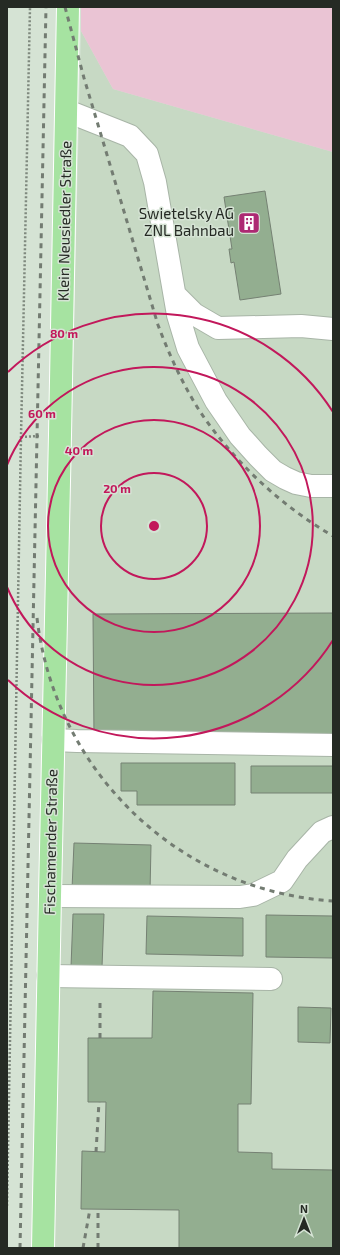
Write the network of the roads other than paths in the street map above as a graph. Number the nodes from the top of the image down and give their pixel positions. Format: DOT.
graph roads {
  1 [pos="68,7"];
  2 [pos="67,111"];
  3 [pos="175,296"];
  4 [pos="333,329"];
  5 [pos="60,435"];
  6 [pos="333,486"];
  7 [pos="53,740"];
  8 [pos="333,745"];
  9 [pos="333,827"];
  10 [pos="50,896"];
  11 [pos="48,976"];
  12 [pos="271,979"];
  13 [pos="43,1248"];
  1 -- 2 [label="main road, Klein Neusiedler Straße"];
  2 -- 3 [label="lane"];
  2 -- 5 [label="main road, Klein Neusiedler Straße"];
  3 -- 4 [label="lane"];
  3 -- 6 [label="lane"];
  5 -- 7 [label="main road, Fischamender Straße"];
  7 -- 8 [label="lane"];
  7 -- 10 [label="main road, Fischamender Straße"];
  9 -- 10 [label="lane"];
  10 -- 11 [label="main road, Fischamender Straße"];
  11 -- 12 [label="lane"];
  11 -- 13 [label="main road, Fischamender Straße"];
}
